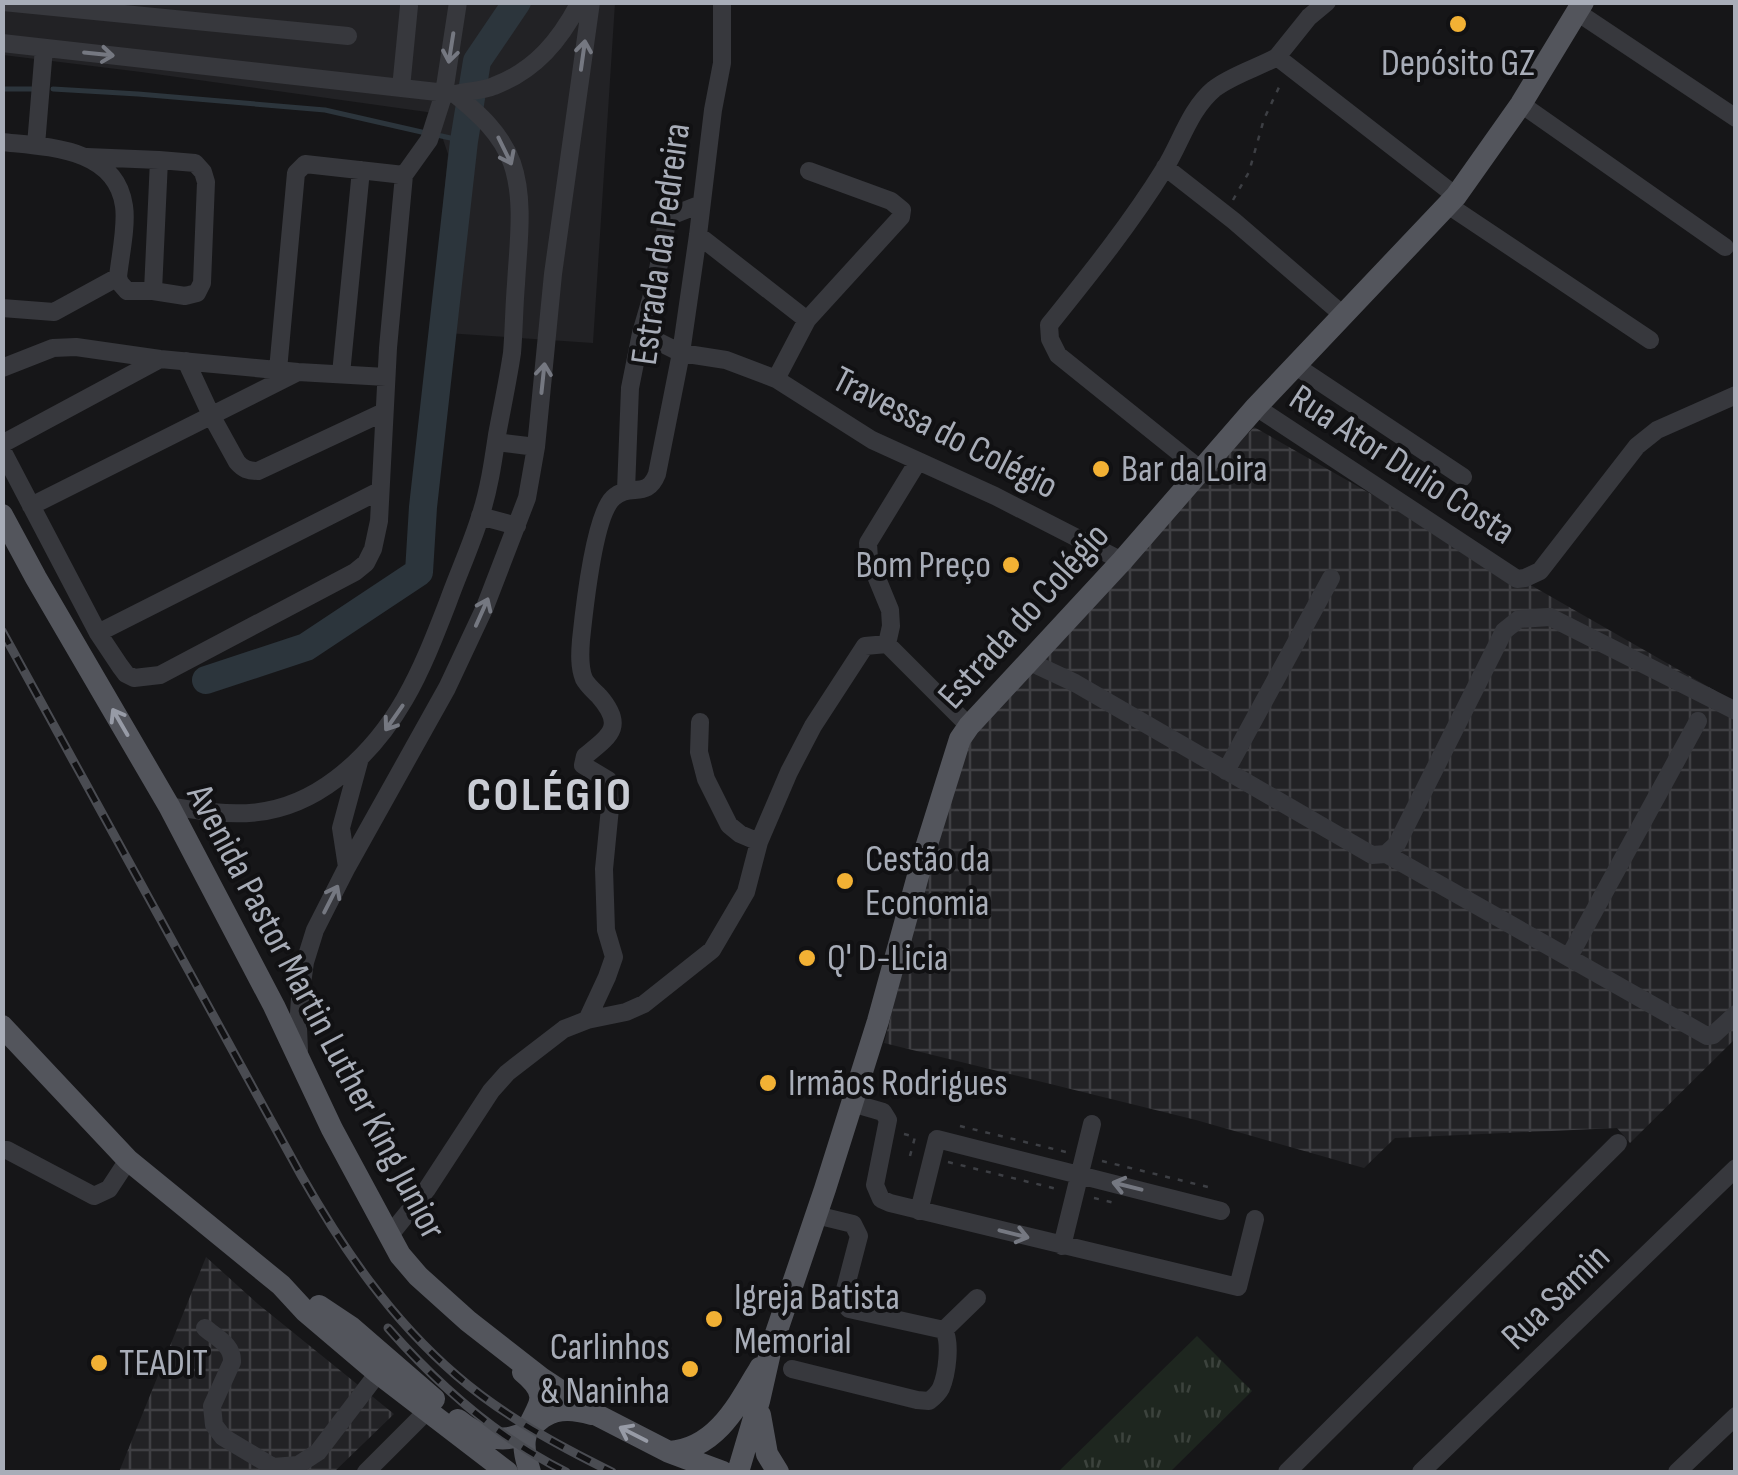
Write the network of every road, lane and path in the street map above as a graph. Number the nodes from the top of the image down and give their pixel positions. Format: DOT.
graph roads {
  1 [pos="3,2"];
  2 [pos="458,2"];
  3 [pos="580,2"];
  4 [pos="590,2"];
  5 [pos="722,2"];
  6 [pos="1327,2"];
  7 [pos="28,4"];
  8 [pos="409,6"];
  9 [pos="1580,7"];
  10 [pos="348,36"];
  11 [pos="2,44"];
  12 [pos="44,48"];
  13 [pos="1283,62"];
  14 [pos="401,88"];
  15 [pos="462,99"];
  16 [pos="1521,104"];
  17 [pos="1736,118"];
  18 [pos="2,142"];
  19 [pos="36,145"];
  20 [pos="86,157"];
  21 [pos="159,160"];
  22 [pos="1166,168"];
  23 [pos="362,170"];
  24 [pos="809,171"];
  25 [pos="404,175"];
  26 [pos="1452,201"];
  27 [pos="701,204"];
  28 [pos="1224,214"];
  29 [pos="698,235"];
  30 [pos="1725,247"];
  31 [pos="118,278"];
  32 [pos="152,292"];
  33 [pos="2,308"];
  34 [pos="1343,315"];
  35 [pos="807,320"];
  36 [pos="640,332"];
  37 [pos="1650,340"];
  38 [pos="680,353"];
  39 [pos="160,359"];
  40 [pos="186,361"];
  41 [pos="1296,366"];
  42 [pos="2,368"];
  43 [pos="278,370"];
  44 [pos="298,372"];
  45 [pos="340,374"];
  46 [pos="386,377"];
  47 [pos="776,379"];
  48 [pos="1736,395"];
  49 [pos="1256,407"];
  50 [pos="384,412"];
  51 [pos="211,416"];
  52 [pos="496,442"];
  53 [pos="2,447"];
  54 [pos="536,447"];
  55 [pos="918,463"];
  56 [pos="1201,470"];
  57 [pos="1463,478"];
  58 [pos="626,490"];
  59 [pos="379,492"];
  60 [pos="31,506"];
  61 [pos="2,515"];
  62 [pos="480,516"];
  63 [pos="517,526"];
  64 [pos="1122,560"];
  65 [pos="1331,578"];
  66 [pos="98,633"];
  67 [pos="887,644"];
  68 [pos="1028,660"];
  69 [pos="1736,711"];
  70 [pos="1698,721"];
  71 [pos="700,722"];
  72 [pos="968,726"];
  73 [pos="360,758"];
  74 [pos="1226,771"];
  75 [pos="169,806"];
  76 [pos="759,842"];
  77 [pos="1386,854"];
  78 [pos="346,867"];
  79 [pos="1569,958"];
  80 [pos="1736,1014"];
  81 [pos="587,1020"];
  82 [pos="2,1026"];
  83 [pos="300,1060"];
  84 [pos="852,1103"];
  85 [pos="1092,1124"];
  86 [pos="1618,1143"];
  87 [pos="2,1150"];
  88 [pos="128,1160"];
  89 [pos="1736,1168"];
  90 [pos="1080,1174"];
  91 [pos="919,1211"];
  92 [pos="1221,1211"];
  93 [pos="816,1215"];
  94 [pos="1255,1219"];
  95 [pos="389,1236"];
  96 [pos="1062,1246"];
  97 [pos="281,1285"];
  98 [pos="977,1298"];
  99 [pos="204,1328"];
  100 [pos="944,1330"];
  101 [pos="487,1337"];
  102 [pos="771,1348"];
  103 [pos="792,1369"];
  104 [pos="378,1372"];
  105 [pos="759,1401"];
  106 [pos="426,1412"];
  107 [pos="597,1415"];
  108 [pos="1736,1416"];
  109 [pos="527,1431"];
  110 [pos="669,1452"];
  111 [pos="366,1472"];
  112 [pos="507,1472"];
  113 [pos="530,1472"];
  114 [pos="722,1472"];
  115 [pos="738,1472"];
  116 [pos="778,1472"];
  117 [pos="1286,1472"];
  118 [pos="1421,1472"];
  119 [pos="1677,1472"];
  1 -- 7 [label="street"];
  2 -- 15 [label="street, one-way"];
  3 -- 15 [label="street"];
  54 -- 4 [label="street, one-way"];
  5 -- 27 [label="street, Estrada da Pedreira"];
  6 -- 13 [label="street"];
  7 -- 10 [label="street"];
  8 -- 14 [label="street"];
  9 -- 16 [label="main road, Estrada do Colégio"];
  9 -- 17 [label="street"];
  11 -- 12 [label="street"];
  12 -- 14 [label="street, one-way"];
  12 -- 19 [label="street"];
  13 -- 22 [label="street"];
  13 -- 26 [label="street"];
  13 -- 28 [label="path"];
  14 -- 15 [label="street"];
  15 -- 25 [label="street"];
  15 -- 52 [label="street, one-way"];
  16 -- 26 [label="main road, Estrada do Colégio"];
  16 -- 30 [label="street"];
  18 -- 19 [label="street"];
  19 -- 20 [label="street"];
  20 -- 21 [label="street"];
  20 -- 31 [label="street"];
  21 -- 32 [label="street"];
  21 -- 32 [label="street"];
  22 -- 28 [label="street"];
  22 -- 56 [label="street"];
  23 -- 25 [label="street"];
  23 -- 43 [label="street"];
  23 -- 45 [label="street"];
  24 -- 35 [label="street"];
  25 -- 46 [label="street"];
  26 -- 34 [label="main road, Estrada do Colégio"];
  26 -- 37 [label="street"];
  27 -- 29 [label="street, Estrada da Pedreira"];
  27 -- 36 [label="street"];
  28 -- 34 [label="street"];
  29 -- 35 [label="street"];
  29 -- 38 [label="street, Estrada da Pedreira"];
  31 -- 32 [label="street"];
  31 -- 33 [label="street"];
  34 -- 41 [label="main road, Estrada do Colégio"];
  35 -- 47 [label="street"];
  36 -- 38 [label="street, Travessa do Colégio"];
  36 -- 58 [label="street"];
  38 -- 47 [label="street, Travessa do Colégio"];
  38 -- 58 [label="street, Estrada da Pedreira"];
  39 -- 40 [label="street"];
  39 -- 42 [label="street"];
  39 -- 53 [label="street"];
  40 -- 43 [label="street"];
  40 -- 51 [label="street"];
  41 -- 49 [label="main road, Estrada do Colégio"];
  41 -- 57 [label="street"];
  43 -- 44 [label="street"];
  44 -- 45 [label="street"];
  44 -- 51 [label="street"];
  45 -- 46 [label="street"];
  46 -- 50 [label="street"];
  47 -- 55 [label="street, Travessa do Colégio"];
  48 -- 49 [label="street, Rua Ator Dulio Costa"];
  49 -- 56 [label="main road, Estrada do Colégio"];
  50 -- 51 [label="street"];
  50 -- 59 [label="street"];
  51 -- 60 [label="street"];
  52 -- 54 [label="street"];
  52 -- 62 [label="street"];
  53 -- 60 [label="street"];
  54 -- 63 [label="street"];
  55 -- 64 [label="street, Travessa do Colégio"];
  55 -- 67 [label="street"];
  56 -- 64 [label="main road, Estrada do Colégio"];
  58 -- 81 [label="street"];
  59 -- 66 [label="street"];
  59 -- 66 [label="street"];
  60 -- 66 [label="street"];
  75 -- 61 [label="main road, Avenida Pastor Martin Luther King Junior, one-way"];
  62 -- 63 [label="street"];
  62 -- 73 [label="street, one-way"];
  78 -- 63 [label="street, one-way"];
  64 -- 68 [label="main road, Estrada do Colégio"];
  65 -- 74 [label="street"];
  67 -- 72 [label="street"];
  67 -- 76 [label="street"];
  68 -- 72 [label="main road, Estrada do Colégio"];
  68 -- 74 [label="street"];
  69 -- 77 [label="street"];
  70 -- 79 [label="street"];
  71 -- 76 [label="street"];
  72 -- 84 [label="main road, Estrada do Colégio"];
  73 -- 75 [label="street"];
  73 -- 78 [label="street"];
  74 -- 77 [label="street"];
  75 -- 83 [label="main road, Avenida Pastor Martin Luther King Junior"];
  76 -- 81 [label="street"];
  77 -- 79 [label="street"];
  83 -- 78 [label="street, one-way"];
  79 -- 80 [label="street"];
  81 -- 95 [label="street"];
  82 -- 88 [label="main road"];
  83 -- 95 [label="main road, Avenida Pastor Martin Luther King Junior"];
  84 -- 91 [label="street"];
  84 -- 93 [label="main road, Estrada do Colégio"];
  85 -- 90 [label="street"];
  86 -- 117 [label="street"];
  87 -- 88 [label="street"];
  88 -- 97 [label="main road"];
  89 -- 118 [label="street, Rua Samin"];
  90 -- 91 [label="street"];
  92 -- 90 [label="street, one-way"];
  90 -- 96 [label="street"];
  91 -- 96 [label="street, one-way"];
  93 -- 100 [label="street"];
  93 -- 102 [label="main road, Estrada do Colégio"];
  94 -- 96 [label="street"];
  95 -- 101 [label="main road, Avenida Pastor Martin Luther King Junior"];
  97 -- 104 [label="main road"];
  97 -- 109 [label="main road"];
  98 -- 100 [label="street"];
  99 -- 104 [label="street"];
  100 -- 103 [label="street"];
  101 -- 107 [label="main road, Avenida Pastor Martin Luther King Junior"];
  101 -- 109 [label="main road"];
  102 -- 105 [label="main road, Estrada do Colégio"];
  102 -- 110 [label="main road, Estrada do Colégio"];
  104 -- 106 [label="main road"];
  105 -- 115 [label="main road, Estrada do Colégio"];
  105 -- 116 [label="main road"];
  106 -- 111 [label="street"];
  106 -- 112 [label="main road"];
  107 -- 109 [label="main road"];
  110 -- 107 [label="main road, Avenida Pastor Martin Luther King Junior, one-way"];
  108 -- 119 [label="street"];
  109 -- 113 [label="main road"];
  110 -- 114 [label="main road, Avenida Pastor Martin Luther King Junior"];
}
